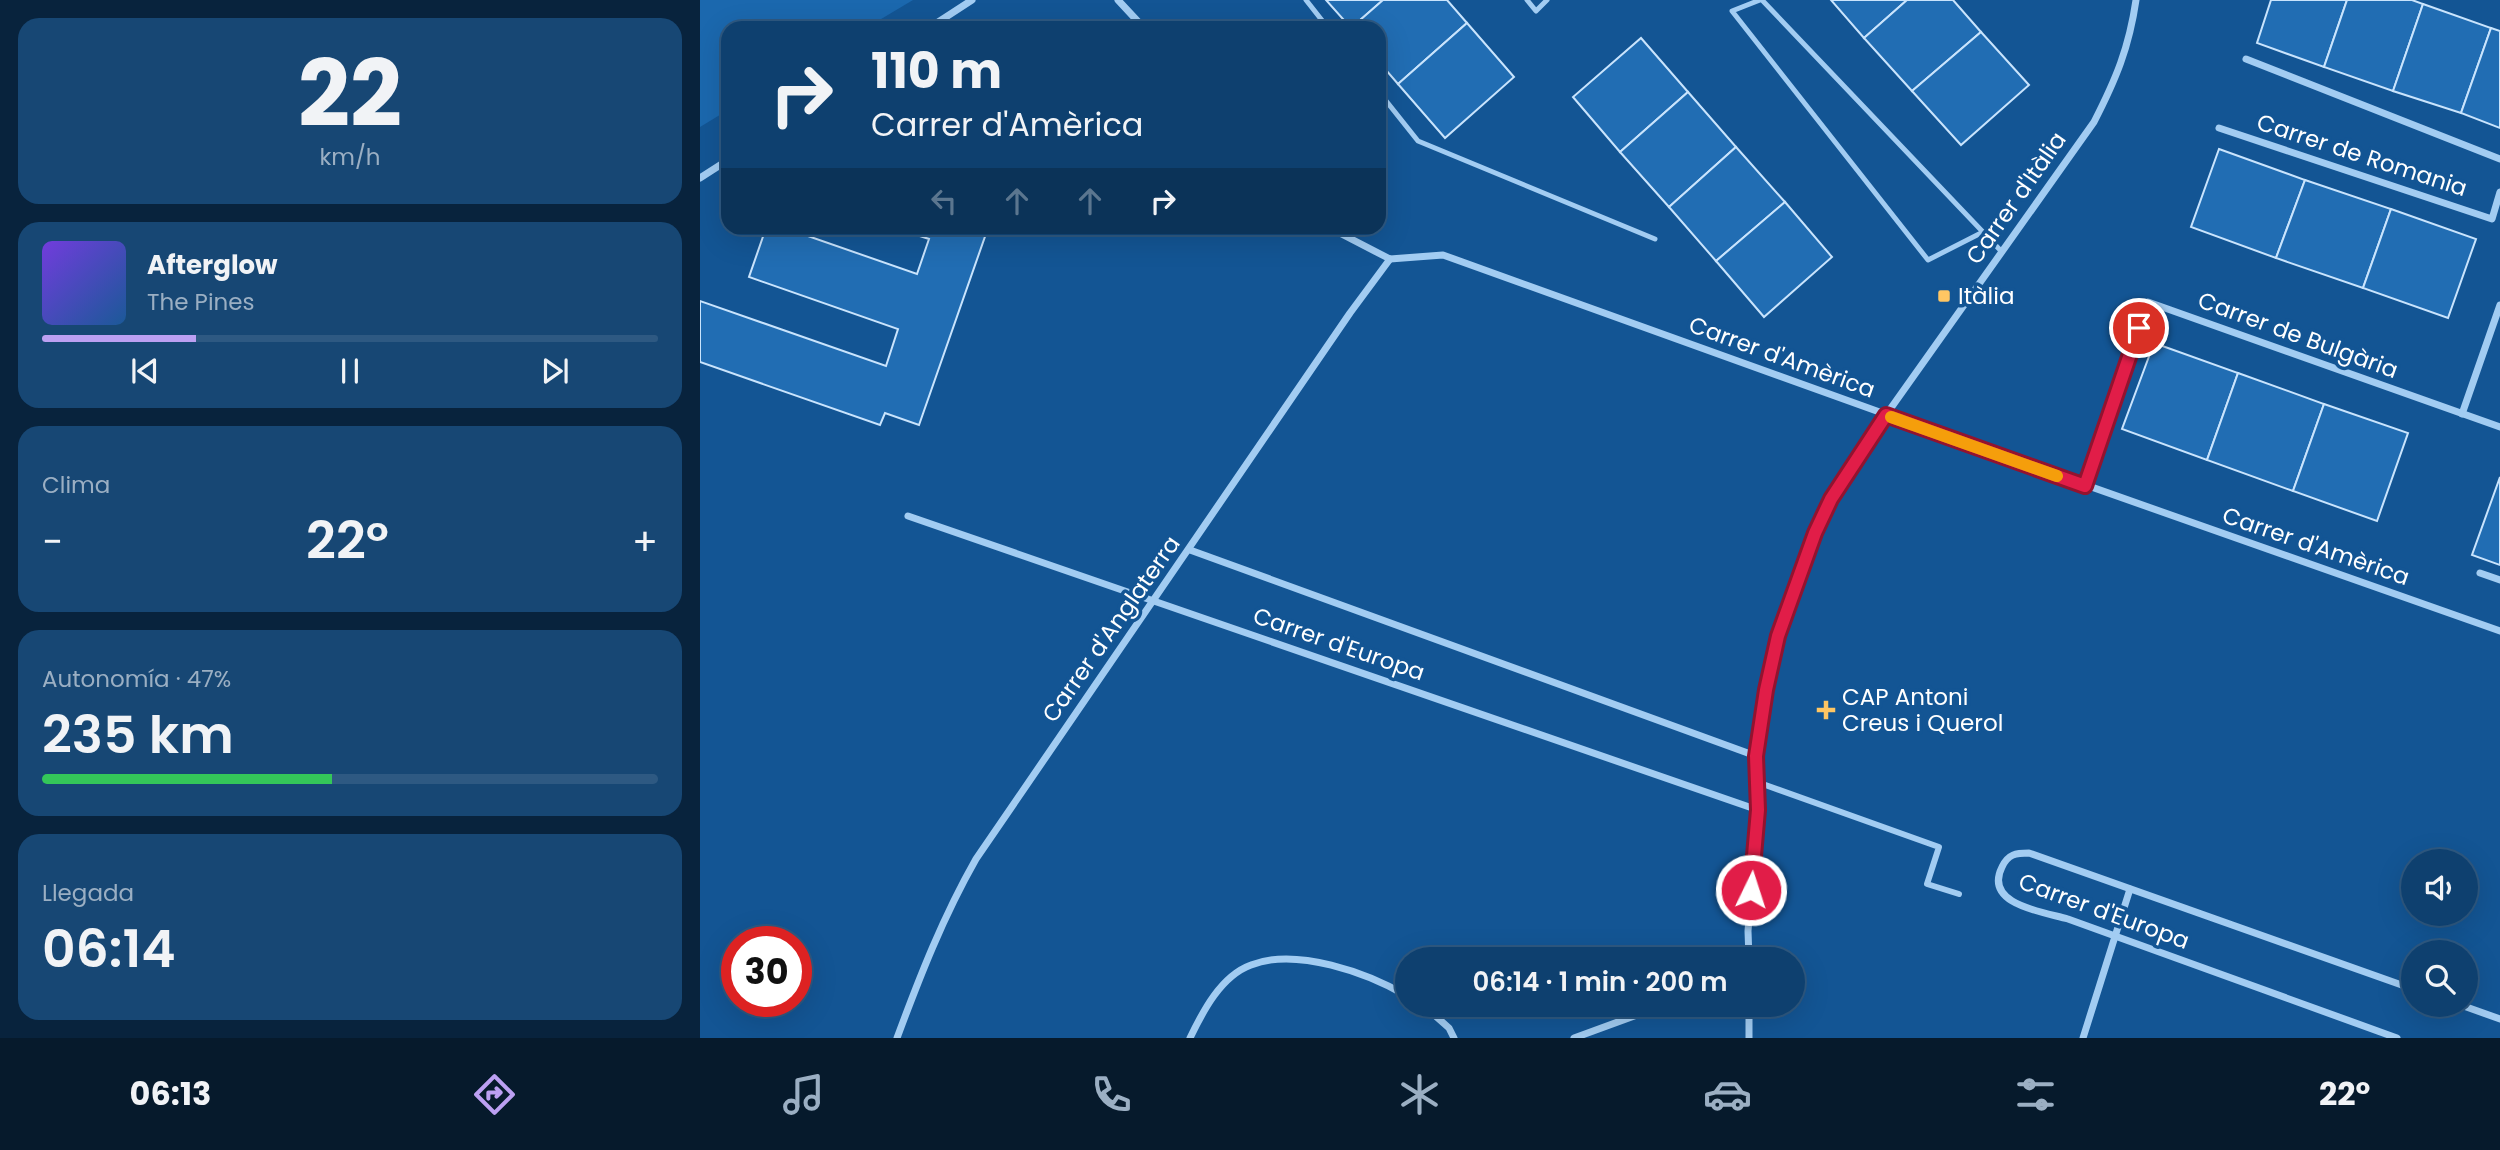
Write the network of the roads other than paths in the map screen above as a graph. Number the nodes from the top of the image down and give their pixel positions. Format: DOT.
graph roads {
  1 [pos="972,0"];
  2 [pos="1118,0"];
  3 [pos="1306,0"];
  4 [pos="1527,0"];
  5 [pos="1547,0"];
  6 [pos="1761,0"];
  7 [pos="2136,0"];
  8 [pos="940,21"];
  9 [pos="1138,21"];
  10 [pos="1322,21"];
  11 [pos="2246,59"];
  12 [pos="1386,101"];
  13 [pos="2219,128"];
  14 [pos="2500,159"];
  15 [pos="721,164"];
  16 [pos="700,178"];
  17 [pos="2500,192"];
  18 [pos="2496,220"];
  19 [pos="1983,232"];
  20 [pos="1344,235"];
  21 [pos="1655,239"];
  22 [pos="2002,252"];
  23 [pos="1390,259"];
  24 [pos="2500,305"];
  25 [pos="2462,414"];
  26 [pos="1886,415"];
  27 [pos="2500,427"];
  28 [pos="2085,486"];
  29 [pos="908,516"];
  30 [pos="1190,550"];
  31 [pos="2480,572"];
  32 [pos="2500,580"];
  33 [pos="1155,600"];
  34 [pos="2500,631"];
  35 [pos="1756,756"];
  36 [pos="1757,782"];
  37 [pos="1758,810"];
  38 [pos="2130,889"];
  39 [pos="1959,894"];
  40 [pos="2113,936"];
  41 [pos="1749,947"];
  42 [pos="2401,985"];
  43 [pos="1395,991"];
  44 [pos="2478,1011"];
  45 [pos="1437,1017"];
  46 [pos="1631,1017"];
  47 [pos="1749,1017"];
  48 [pos="2500,1019"];
  49 [pos="897,1038"];
  50 [pos="1189,1038"];
  51 [pos="1454,1038"];
  52 [pos="1574,1038"];
  53 [pos="1749,1038"];
  54 [pos="2083,1038"];
  55 [pos="2397,1038"];
  1 -- 8 [label="street"];
  2 -- 9 [label="street"];
  3 -- 10 [label="lane"];
  4 -- 5 [label="lane"];
  6 -- 19 [label="lane"];
  6 -- 19 [label="lane"];
  7 -- 22 [label="street, Carrer d'Itàlia"];
  11 -- 14 [label="street, Carrer de Romania"];
  12 -- 21 [label="lane"];
  13 -- 18 [label="street, Carrer de Romania"];
  15 -- 16 [label="street"];
  17 -- 18 [label="street, Carrer de Romania"];
  19 -- 22 [label="lane"];
  20 -- 23 [label="street"];
  22 -- 26 [label="street, Carrer d'Itàlia"];
  23 -- 26 [label="street, Carrer d'Amèrica"];
  23 -- 30 [label="street, Carrer d'Anglaterra"];
  24 -- 25 [label="street"];
  25 -- 27 [label="street, Carrer de Bulgària"];
  25 -- 28 [label="street, Carrer de Bulgària"];
  26 -- 28 [label="street, Carrer d'Amèrica"];
  26 -- 35 [label="street, Carrer d'Itàlia"];
  28 -- 34 [label="street, Carrer d'Amèrica"];
  29 -- 33 [label="street, Carrer d'Europa"];
  30 -- 33 [label="street, Carrer d'Anglaterra"];
  30 -- 35 [label="street, Carrer d'Europa"];
  31 -- 32 [label="street"];
  33 -- 37 [label="street, Carrer d'Europa"];
  33 -- 49 [label="street, Carrer d'Anglaterra"];
  35 -- 36 [label="street, Carrer d'Itàlia"];
  36 -- 37 [label="street, Carrer d'Itàlia"];
  36 -- 39 [label="street"];
  37 -- 41 [label="street, Carrer d'Itàlia"];
  38 -- 40 [label="street"];
  38 -- 40 [label="street, Carrer d'Europa"];
  38 -- 42 [label="street, Carrer d'Europa"];
  40 -- 54 [label="street"];
  40 -- 55 [label="street, Carrer d'Europa"];
  43 -- 50 [label="street"];
  44 -- 48 [label="street"];
  45 -- 51 [label="street"];
  46 -- 52 [label="street"];
  47 -- 53 [label="street"];
}
